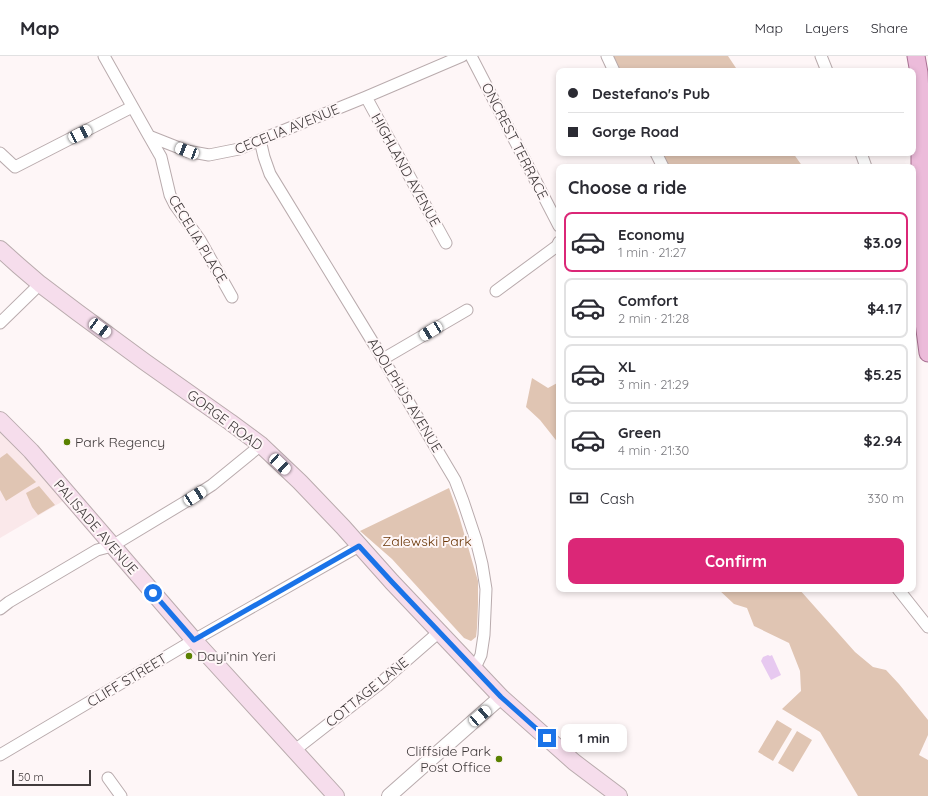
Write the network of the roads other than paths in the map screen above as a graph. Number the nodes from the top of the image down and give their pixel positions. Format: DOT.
graph roads {
  1 [pos="104,56"];
  2 [pos="462,56"];
  3 [pos="471,56"];
  4 [pos="607,56"];
  5 [pos="821,56"];
  6 [pos="916,56"];
  7 [pos="613,68"];
  8 [pos="826,68"];
  9 [pos="916,73"];
  10 [pos="366,97"];
  11 [pos="132,107"];
  12 [pos="149,136"];
  13 [pos="260,140"];
  14 [pos="0,153"];
  15 [pos="556,220"];
  16 [pos="446,243"];
  17 [pos="556,247"];
  18 [pos="0,248"];
  19 [pos="40,284"];
  20 [pos="496,291"];
  21 [pos="232,297"];
  22 [pos="467,310"];
  23 [pos="0,323"];
  24 [pos="928,353"];
  25 [pos="383,359"];
  26 [pos="0,420"];
  27 [pos="261,445"];
  28 [pos="112,546"];
  29 [pos="359,546"];
  30 [pos="900,592"];
  31 [pos="0,609"];
  32 [pos="928,627"];
  33 [pos="439,632"];
  34 [pos="194,640"];
  35 [pos="474,670"];
  36 [pos="501,697"];
  37 [pos="295,750"];
  38 [pos="0,755"];
  39 [pos="108,778"];
  40 [pos="120,796"];
  41 [pos="336,796"];
  42 [pos="389,796"];
  43 [pos="619,796"];
  1 -- 11 [label="street"];
  2 -- 10 [label="street, CECELIA AVENUE"];
  3 -- 15 [label="street, ONCREST TERRACE"];
  4 -- 7 [label="street"];
  5 -- 8 [label="street"];
  6 -- 9 [label="main road"];
  9 -- 24 [label="main road"];
  10 -- 13 [label="street, CECELIA AVENUE"];
  10 -- 16 [label="street, HIGHLAND AVENUE"];
  11 -- 12 [label="street"];
  11 -- 14 [label="street"];
  12 -- 13 [label="street, CECELIA AVENUE"];
  12 -- 21 [label="street, CECELIA PLACE"];
  13 -- 25 [label="street, ADOLPHUS AVENUE"];
  17 -- 20 [label="street"];
  18 -- 19 [label="main road, GORGE ROAD"];
  19 -- 23 [label="street"];
  19 -- 27 [label="main road, GORGE ROAD"];
  22 -- 25 [label="street"];
  25 -- 35 [label="street, ADOLPHUS AVENUE"];
  26 -- 28 [label="main road, PALISADE AVENUE"];
  27 -- 28 [label="street"];
  27 -- 29 [label="main road, GORGE ROAD"];
  28 -- 31 [label="street"];
  28 -- 34 [label="main road, PALISADE AVENUE"];
  29 -- 33 [label="main road, GORGE ROAD"];
  29 -- 34 [label="street, CLIFF STREET"];
  30 -- 32 [label="street"];
  33 -- 35 [label="main road, GORGE ROAD"];
  33 -- 37 [label="street, COTTAGE LANE"];
  34 -- 37 [label="main road, PALISADE AVENUE"];
  34 -- 38 [label="street, CLIFF STREET"];
  35 -- 36 [label="main road, GORGE ROAD"];
  36 -- 42 [label="street"];
  36 -- 43 [label="main road, GORGE ROAD"];
  37 -- 41 [label="main road, PALISADE AVENUE"];
  39 -- 40 [label="street"];
}
